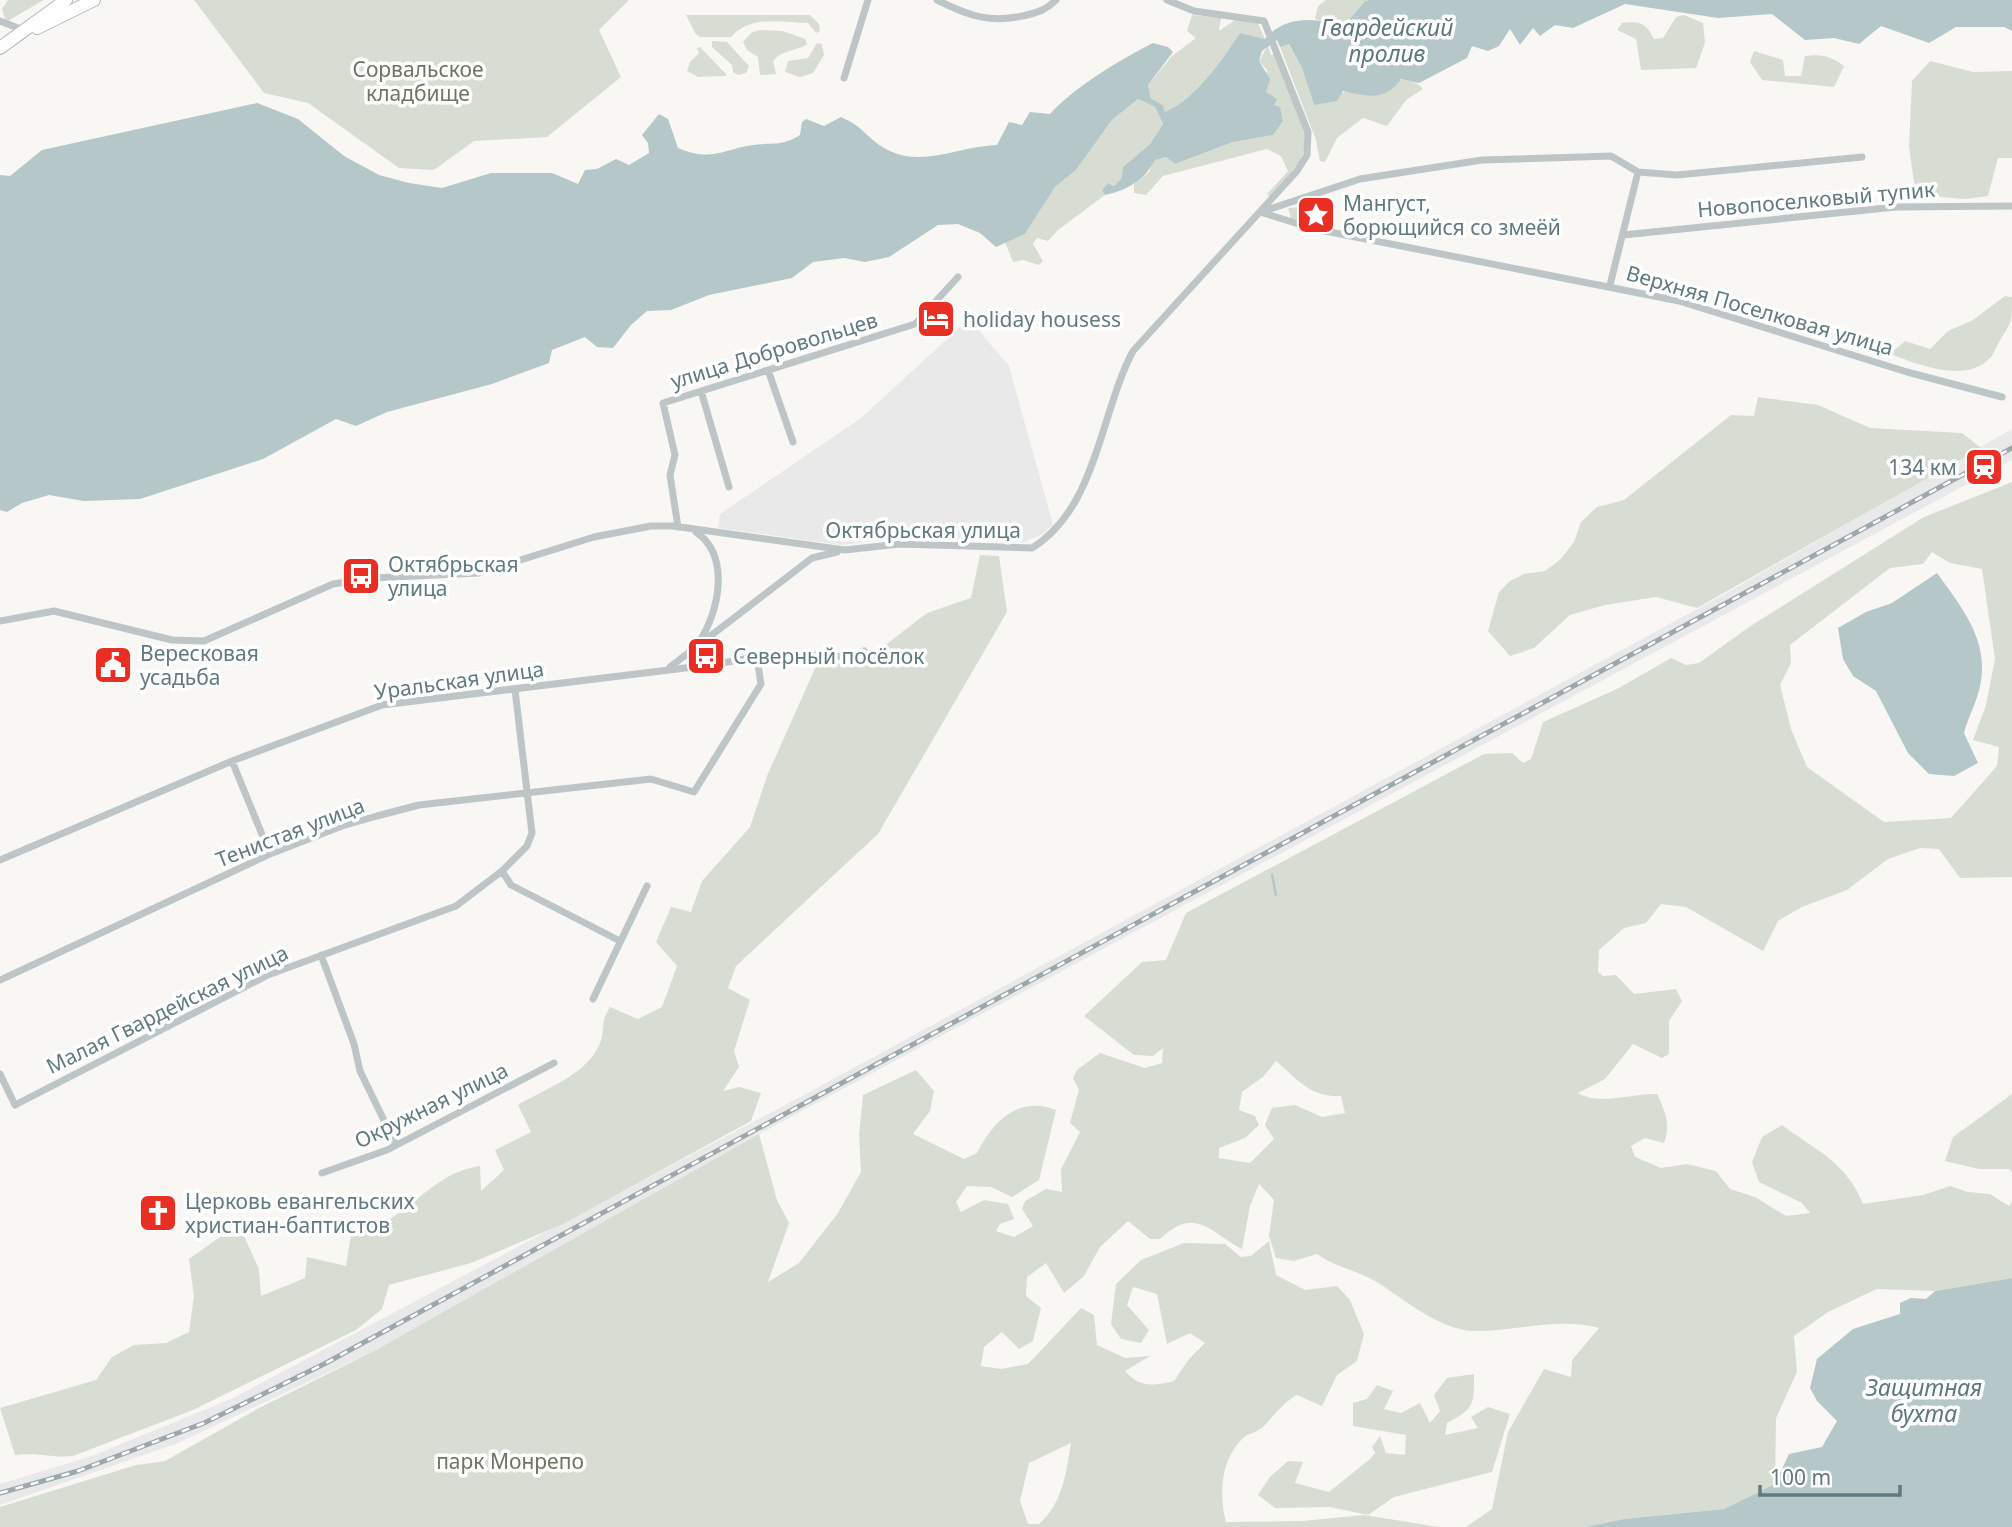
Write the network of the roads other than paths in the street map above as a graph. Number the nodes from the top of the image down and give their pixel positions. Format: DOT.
graph roads {
  1 [pos="66,0"];
  2 [pos="94,0"];
  3 [pos="868,0"];
  4 [pos="937,0"];
  5 [pos="1056,0"];
  6 [pos="1167,0"];
  7 [pos="0,21"];
  8 [pos="27,32"];
  9 [pos="0,48"];
  10 [pos="844,78"];
  11 [pos="1862,156"];
  12 [pos="1638,172"];
  13 [pos="2012,206"];
  14 [pos="1260,212"];
  15 [pos="1623,235"];
  16 [pos="958,277"];
  17 [pos="1610,285"];
  18 [pos="768,370"];
  19 [pos="701,391"];
  20 [pos="2002,397"];
  21 [pos="793,442"];
  22 [pos="729,487"];
  23 [pos="678,527"];
  24 [pos="692,530"];
  25 [pos="845,551"];
  26 [pos="0,621"];
  27 [pos="691,650"];
  28 [pos="864,651"];
  29 [pos="757,658"];
  30 [pos="663,669"];
  31 [pos="515,690"];
  32 [pos="232,761"];
  33 [pos="530,792"];
  34 [pos="270,854"];
  35 [pos="0,860"];
  36 [pos="502,871"];
  37 [pos="646,886"];
  38 [pos="620,941"];
  39 [pos="321,955"];
  40 [pos="0,981"];
  41 [pos="593,999"];
  42 [pos="554,1063"];
  43 [pos="0,1073"];
  44 [pos="395,1143"];
  45 [pos="322,1173"];
  1 -- 8 [label="main road"];
  2 -- 8 [label="main road"];
  3 -- 10 [label="street"];
  4 -- 5 [label="street"];
  6 -- 14 [label="street"];
  7 -- 8 [label="street"];
  8 -- 9 [label="main road"];
  11 -- 12 [label="street"];
  12 -- 14 [label="street"];
  12 -- 15 [label="street"];
  13 -- 15 [label="street, Новопоселковый тупик"];
  14 -- 17 [label="street, Верхняя Поселковая улица"];
  14 -- 25 [label="street, Октябрьская улица"];
  15 -- 17 [label="street"];
  16 -- 18 [label="street, улица Добровольцев"];
  17 -- 20 [label="street, Верхняя Поселковая улица"];
  18 -- 19 [label="street, улица Добровольцев"];
  18 -- 21 [label="street"];
  19 -- 22 [label="street"];
  19 -- 23 [label="street, улица Добровольцев"];
  23 -- 24 [label="street, Октябрьская улица"];
  23 -- 26 [label="street, Октябрьская улица"];
  24 -- 25 [label="street, Октябрьская улица"];
  24 -- 27 [label="street"];
  25 -- 27 [label="street"];
  27 -- 30 [label="street"];
  28 -- 29 [label="street, Уральская улица"];
  29 -- 30 [label="street, Уральская улица"];
  29 -- 33 [label="street, Тенистая улица"];
  30 -- 31 [label="street, Уральская улица"];
  31 -- 32 [label="street, Уральская улица"];
  31 -- 33 [label="street, Малая Гвардейская улица"];
  32 -- 34 [label="street"];
  32 -- 35 [label="street, Уральская улица"];
  33 -- 34 [label="street, Тенистая улица"];
  33 -- 36 [label="street, Малая Гвардейская улица"];
  34 -- 40 [label="street, Тенистая улица"];
  36 -- 38 [label="street"];
  36 -- 39 [label="street, Малая Гвардейская улица"];
  37 -- 38 [label="street"];
  38 -- 41 [label="street"];
  39 -- 43 [label="street, Малая Гвардейская улица"];
  39 -- 44 [label="street"];
  42 -- 44 [label="street, Окружная улица"];
  44 -- 45 [label="street, Окружная улица"];
}
